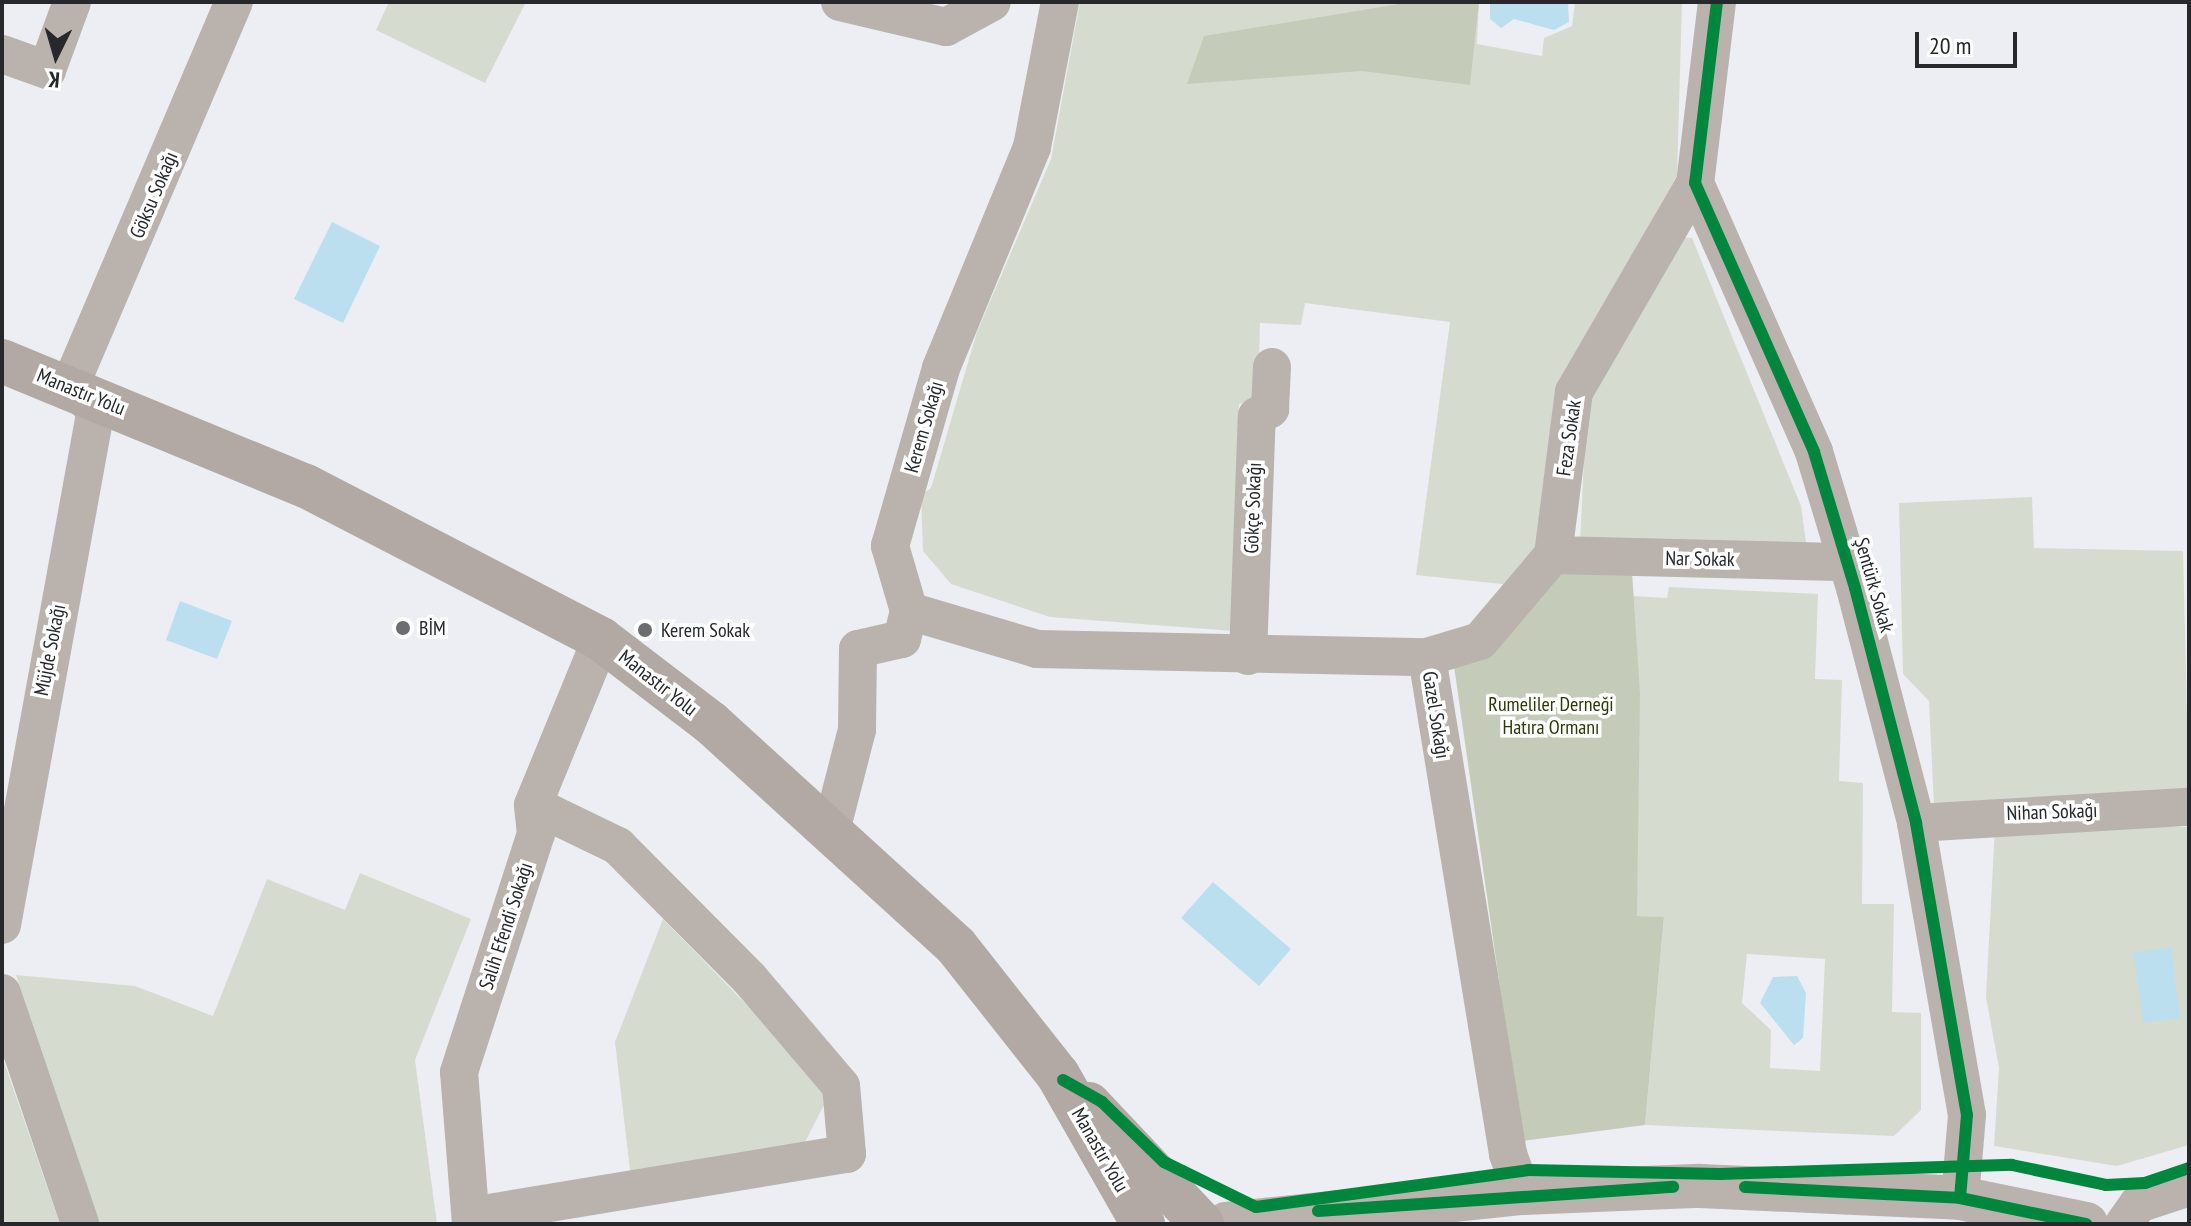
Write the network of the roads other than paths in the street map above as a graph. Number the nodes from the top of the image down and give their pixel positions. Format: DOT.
graph roads {
  1 [pos="72,2"];
  2 [pos="234,2"];
  3 [pos="840,2"];
  4 [pos="992,2"];
  5 [pos="1060,2"];
  6 [pos="1717,2"];
  7 [pos="898,7"];
  8 [pos="2,54"];
  9 [pos="1695,183"];
  10 [pos="2,361"];
  11 [pos="1272,367"];
  12 [pos="70,386"];
  13 [pos="1553,555"];
  14 [pos="1847,562"];
  15 [pos="909,611"];
  16 [pos="601,639"];
  17 [pos="1248,656"];
  18 [pos="1427,657"];
  19 [pos="533,805"];
  20 [pos="2189,807"];
  21 [pos="1916,823"];
  22 [pos="831,831"];
  23 [pos="2,925"];
  24 [pos="2,993"];
  25 [pos="1117,1150"];
  26 [pos="2189,1187"];
  27 [pos="1522,1193"];
  28 [pos="1960,1198"];
  29 [pos="1276,1214"];
  30 [pos="471,1220"];
  31 [pos="80,1224"];
  32 [pos="1106,1224"];
  33 [pos="1143,1224"];
  34 [pos="1202,1224"];
  35 [pos="1226,1224"];
  36 [pos="2086,1224"];
  37 [pos="2124,1224"];
  1 -- 8 [label="street"];
  2 -- 12 [label="street, Göksu Sokağı"];
  3 -- 7 [label="street"];
  4 -- 7 [label="street"];
  5 -- 15 [label="street, Kerem Sokağı"];
  6 -- 9 [label="street"];
  9 -- 13 [label="street, Feza Sokak"];
  9 -- 14 [label="street, Şentürk Sokak"];
  10 -- 12 [label="main road, Manastır Yolu"];
  11 -- 17 [label="street, Gökçe Sokağı"];
  12 -- 16 [label="main road, Manastır Yolu"];
  12 -- 23 [label="street, Müjde Sokağı"];
  13 -- 14 [label="street, Nar Sokak"];
  13 -- 18 [label="street"];
  14 -- 21 [label="street, Şentürk Sokak"];
  15 -- 17 [label="street, Gazel Sokağı"];
  15 -- 22 [label="street"];
  16 -- 19 [label="street, Salih Efendi Sokağı"];
  16 -- 22 [label="main road, Manastır Yolu"];
  17 -- 18 [label="street, Gazel Sokağı"];
  18 -- 27 [label="street, Gazel Sokağı"];
  19 -- 30 [label="street, Salih Efendi Sokağı"];
  19 -- 30 [label="street"];
  20 -- 21 [label="street, Nihan Sokağı"];
  21 -- 28 [label="street, Şentürk Sokak"];
  22 -- 25 [label="main road, Manastır Yolu"];
  24 -- 31 [label="street"];
  25 -- 29 [label="street"];
  25 -- 32 [label="main road"];
  25 -- 33 [label="main road, Manastır Yolu"];
  25 -- 34 [label="main road"];
  26 -- 37 [label="street"];
  27 -- 28 [label="street"];
  27 -- 29 [label="street"];
  28 -- 36 [label="street"];
  29 -- 35 [label="street"];
}
